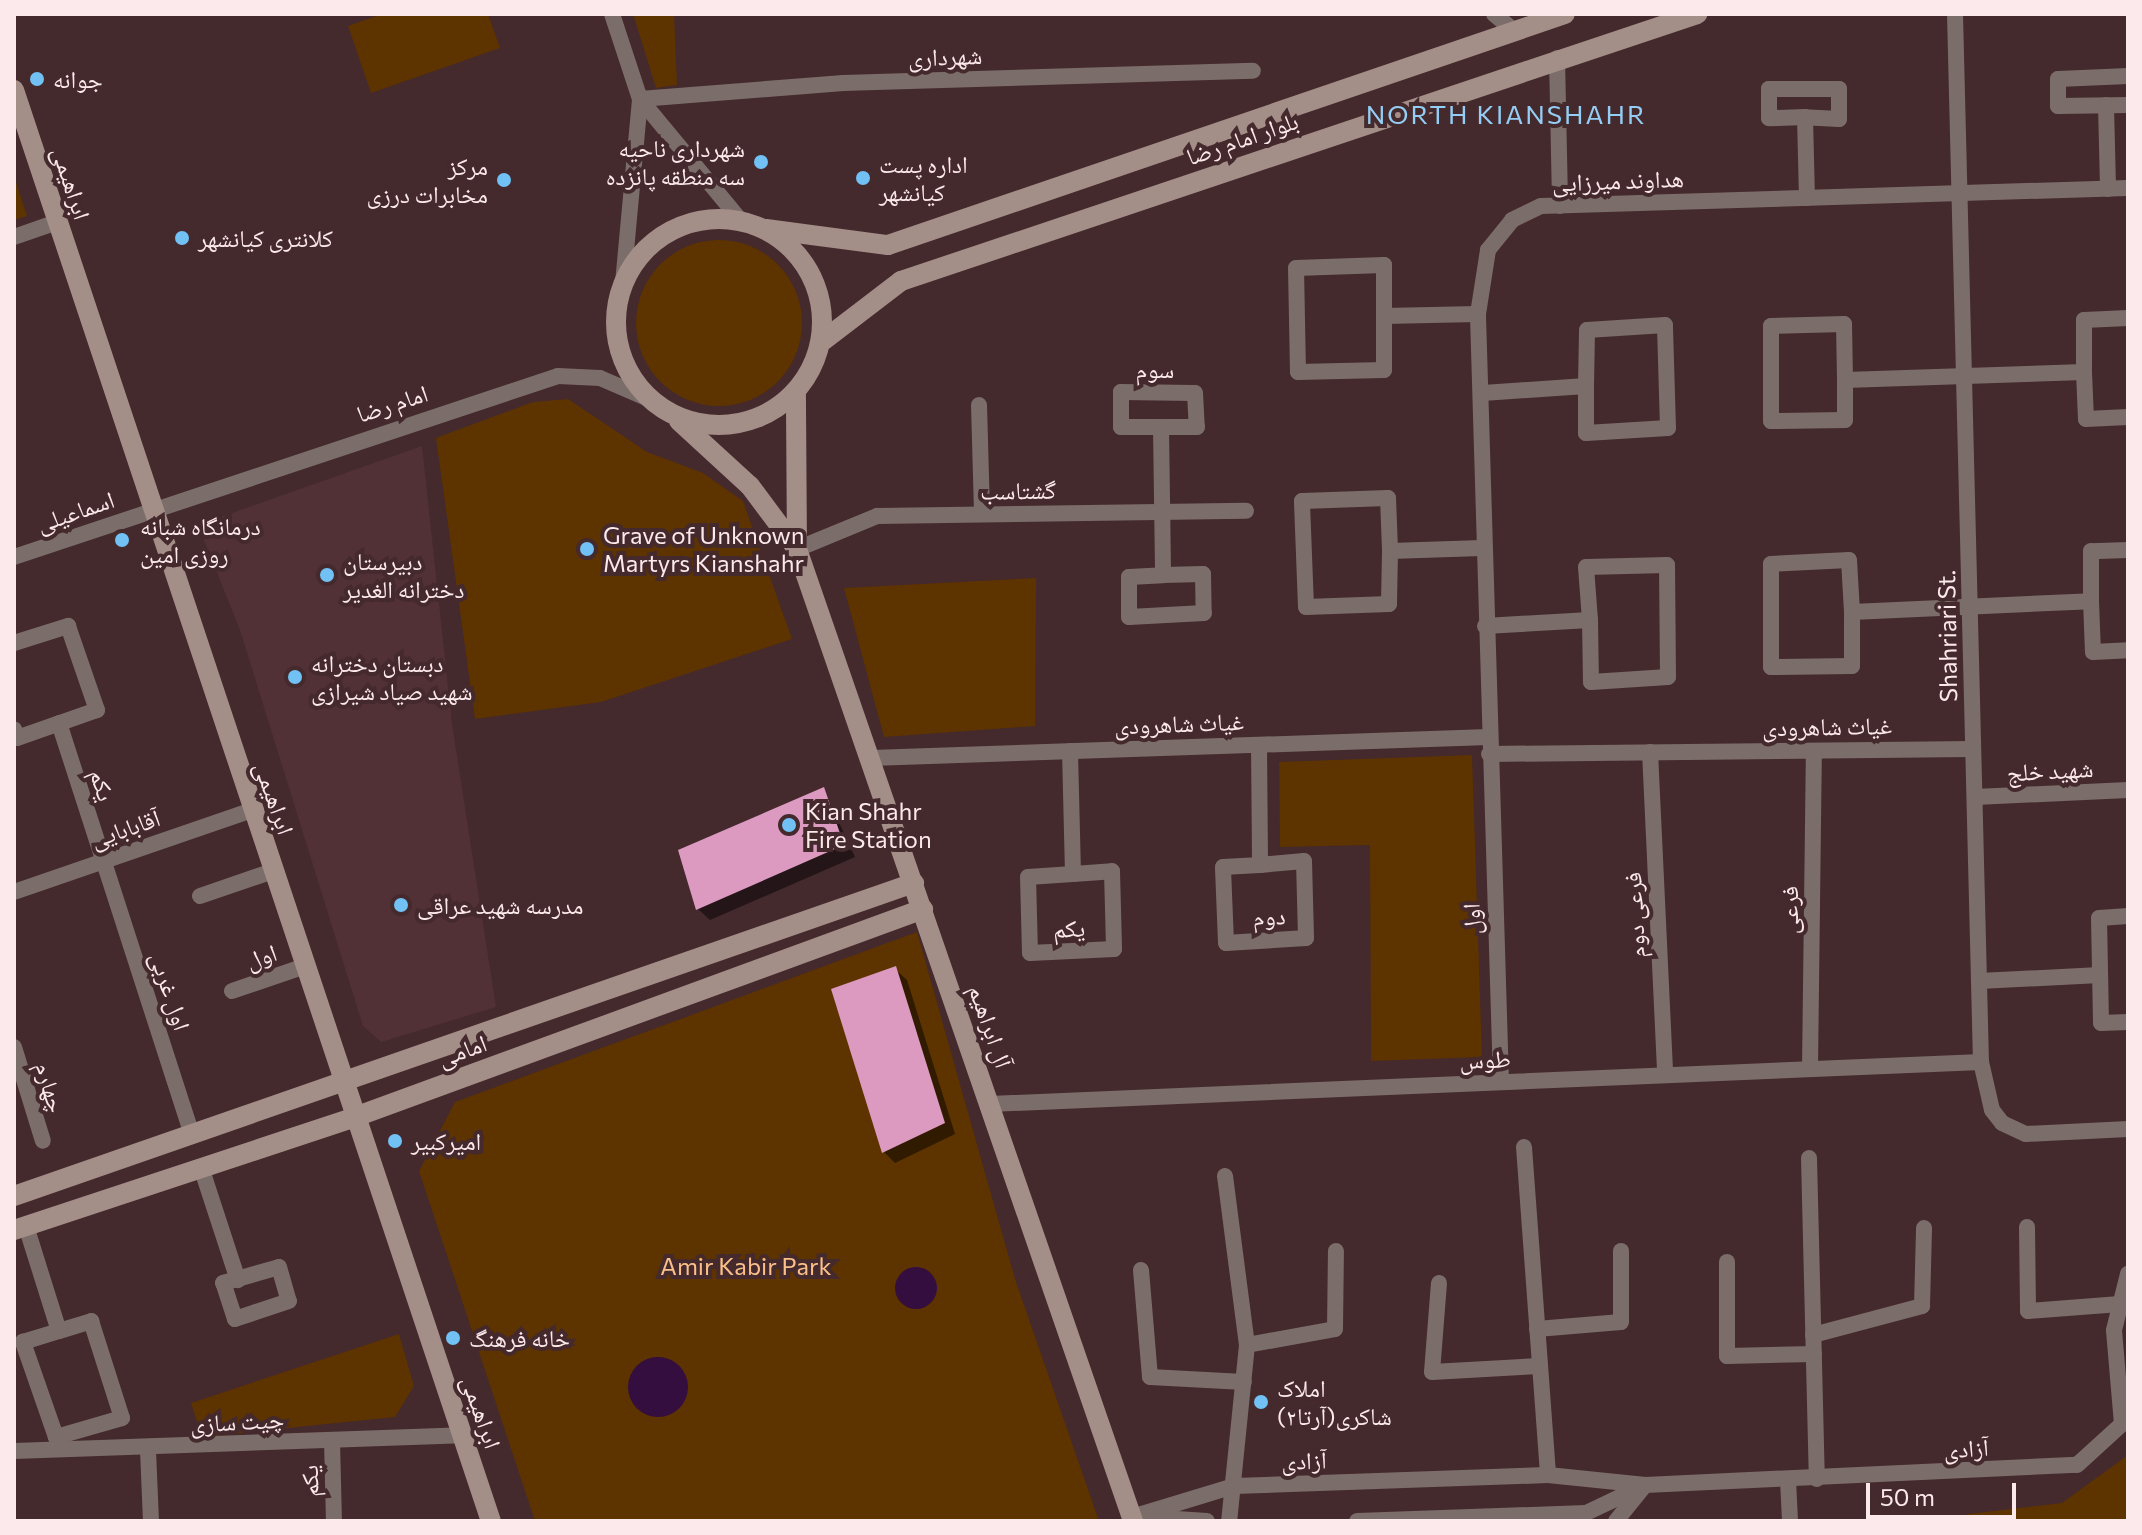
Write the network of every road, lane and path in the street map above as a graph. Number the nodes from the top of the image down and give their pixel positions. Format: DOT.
graph roads {
  1 [pos="612,14"];
  2 [pos="1494,14"];
  3 [pos="1565,14"];
  4 [pos="1697,14"];
  5 [pos="1955,14"];
  6 [pos="1514,31"];
  7 [pos="1557,58"];
  8 [pos="1253,71"];
  9 [pos="2128,76"];
  10 [pos="14,90"];
  11 [pos="640,99"];
  12 [pos="2106,105"];
  13 [pos="2128,105"];
  14 [pos="1805,117"];
  15 [pos="2128,188"];
  16 [pos="2108,189"];
  17 [pos="1959,193"];
  18 [pos="1807,198"];
  19 [pos="1560,206"];
  20 [pos="740,220"];
  21 [pos="57,222"];
  22 [pos="766,229"];
  23 [pos="14,237"];
  24 [pos="623,283"];
  25 [pos="1478,314"];
  26 [pos="1384,316"];
  27 [pos="2128,318"];
  28 [pos="820,343"];
  29 [pos="2084,372"];
  30 [pos="1964,378"];
  31 [pos="1845,380"];
  32 [pos="1586,386"];
  33 [pos="796,391"];
  34 [pos="1483,393"];
  35 [pos="651,400"];
  36 [pos="979,405"];
  37 [pos="673,415"];
  38 [pos="2128,417"];
  39 [pos="1161,427"];
  40 [pos="151,510"];
  41 [pos="1246,511"];
  42 [pos="1163,512"];
  43 [pos="982,514"];
  44 [pos="1482,548"];
  45 [pos="797,549"];
  46 [pos="2128,550"];
  47 [pos="1390,551"];
  48 [pos="14,557"];
  49 [pos="1163,575"];
  50 [pos="2091,601"];
  51 [pos="1970,608"];
  52 [pos="1852,612"];
  53 [pos="1590,620"];
  54 [pos="1485,626"];
  55 [pos="14,643"];
  56 [pos="2128,650"];
  57 [pos="59,723"];
  58 [pos="14,729"];
  59 [pos="1259,745"];
  60 [pos="1489,746"];
  61 [pos="1973,749"];
  62 [pos="1070,751"];
  63 [pos="1814,751"];
  64 [pos="1650,752"];
  65 [pos="871,758"];
  66 [pos="2128,790"];
  67 [pos="1975,797"];
  68 [pos="252,810"];
  69 [pos="102,862"];
  70 [pos="1260,865"];
  71 [pos="273,871"];
  72 [pos="1073,874"];
  73 [pos="914,883"];
  74 [pos="14,892"];
  75 [pos="200,896"];
  76 [pos="923,909"];
  77 [pos="2128,916"];
  78 [pos="305,966"];
  79 [pos="2100,975"];
  80 [pos="1979,981"];
  81 [pos="232,991"];
  82 [pos="2128,1022"];
  83 [pos="14,1047"];
  84 [pos="1981,1062"];
  85 [pos="1810,1069"];
  86 [pos="1665,1075"];
  87 [pos="1501,1082"];
  88 [pos="344,1084"];
  89 [pos="990,1104"];
  90 [pos="355,1117"];
  91 [pos="2128,1129"];
  92 [pos="192,1135"];
  93 [pos="43,1141"];
  94 [pos="1524,1147"];
  95 [pos="1809,1158"];
  96 [pos="201,1167"];
  97 [pos="1225,1176"];
  98 [pos="14,1196"];
  99 [pos="2027,1227"];
  100 [pos="20,1228"];
  101 [pos="1924,1228"];
  102 [pos="1336,1251"];
  103 [pos="1621,1251"];
  104 [pos="1727,1262"];
  105 [pos="1141,1270"];
  106 [pos="2128,1274"];
  107 [pos="238,1280"];
  108 [pos="1439,1283"];
  109 [pos="2120,1304"];
  110 [pos="1537,1329"];
  111 [pos="59,1331"];
  112 [pos="1813,1335"];
  113 [pos="1247,1345"];
  114 [pos="1814,1354"];
  115 [pos="1540,1366"];
  116 [pos="1244,1382"];
  117 [pos="2125,1424"];
  118 [pos="462,1435"];
  119 [pos="332,1441"];
  120 [pos="148,1450"];
  121 [pos="14,1451"];
  122 [pos="1548,1475"];
  123 [pos="1817,1479"];
  124 [pos="1788,1480"];
  125 [pos="1645,1485"];
  126 [pos="1234,1486"];
  127 [pos="1133,1519"];
  128 [pos="151,1521"];
  129 [pos="334,1521"];
  130 [pos="491,1521"];
  131 [pos="1198,1521"];
  132 [pos="1207,1521"];
  133 [pos="1229,1521"];
  134 [pos="1357,1521"];
  135 [pos="1604,1521"];
  136 [pos="1616,1521"];
  137 [pos="1790,1521"];
  1 -- 11 [label="street"];
  2 -- 6 [label="street"];
  3 -- 6 [label="main road, بلوار امام رضا"];
  4 -- 7 [label="main road, بلوار امام رضا"];
  5 -- 17 [label="street, Shahriari St."];
  6 -- 22 [label="main road, بلوار امام رضا"];
  7 -- 19 [label="street"];
  7 -- 28 [label="main road, بلوار امام رضا"];
  8 -- 11 [label="street, شهرداری"];
  9 -- 12 [label="street"];
  10 -- 21 [label="main road, ابراهیمی"];
  11 -- 20 [label="street"];
  11 -- 24 [label="street"];
  12 -- 13 [label="street"];
  12 -- 16 [label="street"];
  14 -- 18 [label="street"];
  15 -- 16 [label="street, هداوند میرزایی"];
  16 -- 17 [label="street, هداوند میرزایی"];
  17 -- 18 [label="street, هداوند میرزایی"];
  17 -- 30 [label="street, Shahriari St."];
  18 -- 19 [label="street, هداوند میرزایی"];
  19 -- 25 [label="street, هداوند میرزایی"];
  20 -- 22 [label="main road"];
  20 -- 24 [label="main road"];
  21 -- 23 [label="street"];
  21 -- 40 [label="main road, ابراهیمی"];
  22 -- 28 [label="main road"];
  24 -- 35 [label="main road"];
  25 -- 26 [label="street"];
  25 -- 34 [label="street, هداوند میرزایی"];
  26 -- 26 [label="street"];
  27 -- 29 [label="street"];
  28 -- 33 [label="main road"];
  29 -- 30 [label="street"];
  29 -- 38 [label="street"];
  30 -- 31 [label="street"];
  30 -- 51 [label="street, Shahriari St."];
  31 -- 31 [label="street"];
  32 -- 32 [label="street"];
  32 -- 34 [label="street"];
  33 -- 37 [label="main road"];
  33 -- 45 [label="main road"];
  34 -- 44 [label="street, هداوند میرزایی"];
  35 -- 37 [label="main road"];
  35 -- 40 [label="street, امام رضا"];
  36 -- 43 [label="street"];
  37 -- 45 [label="main road"];
  39 -- 39 [label="street, سوم"];
  39 -- 42 [label="street"];
  40 -- 48 [label="street, اسماعیلی"];
  40 -- 68 [label="main road, ابراهیمی"];
  41 -- 42 [label="street, گشتاسب"];
  42 -- 43 [label="street, گشتاسب"];
  42 -- 49 [label="street"];
  43 -- 45 [label="street, گشتاسب"];
  44 -- 47 [label="street"];
  44 -- 54 [label="street, هداوند میرزایی"];
  45 -- 65 [label="main road, آل ابراهیم"];
  46 -- 50 [label="street"];
  47 -- 47 [label="street"];
  49 -- 49 [label="street"];
  50 -- 51 [label="street"];
  50 -- 56 [label="street"];
  51 -- 52 [label="street"];
  51 -- 61 [label="street, Shahriari St."];
  52 -- 52 [label="street"];
  53 -- 53 [label="street"];
  53 -- 54 [label="street"];
  54 -- 60 [label="street, هداوند میرزایی"];
  55 -- 57 [label="street"];
  57 -- 58 [label="street"];
  57 -- 69 [label="street, یکم"];
  59 -- 60 [label="street, غیاث شاهرودی"];
  59 -- 62 [label="street, غیاث شاهرودی"];
  59 -- 70 [label="street"];
  60 -- 64 [label="street, غیاث شاهرودی"];
  60 -- 87 [label="street, اول"];
  61 -- 63 [label="street, غیاث شاهرودی"];
  61 -- 67 [label="street, Shahriari St."];
  62 -- 65 [label="street, غیاث شاهرودی"];
  62 -- 72 [label="street"];
  63 -- 64 [label="street, غیاث شاهرودی"];
  63 -- 85 [label="street, فرعی"];
  64 -- 86 [label="street, فرعی دوم"];
  65 -- 73 [label="main road, آل ابراهیم"];
  66 -- 67 [label="street, شهید خلج"];
  67 -- 80 [label="street, Shahriari St."];
  68 -- 69 [label="street, آقابابایی"];
  68 -- 71 [label="main road, ابراهیمی"];
  69 -- 74 [label="street, آقابابایی"];
  69 -- 92 [label="street, اول غربی"];
  70 -- 70 [label="street, دوم"];
  71 -- 75 [label="street"];
  71 -- 78 [label="main road, ابراهیمی"];
  72 -- 72 [label="street, یکم"];
  73 -- 76 [label="main road, آل ابراهیم"];
  73 -- 88 [label="main road, امامی"];
  76 -- 89 [label="main road, آل ابراهیم"];
  76 -- 90 [label="main road, امامی"];
  77 -- 79 [label="street"];
  78 -- 81 [label="street, اول"];
  78 -- 88 [label="main road, ابراهیمی"];
  79 -- 80 [label="street"];
  79 -- 82 [label="street"];
  80 -- 84 [label="street, Shahriari St."];
  83 -- 93 [label="street, چهارم"];
  84 -- 85 [label="street, طوس"];
  84 -- 91 [label="street, Shahriari St."];
  85 -- 86 [label="street, طوس"];
  86 -- 87 [label="street, طوس"];
  87 -- 89 [label="street, طوس"];
  88 -- 90 [label="main road, ابراهیمی"];
  88 -- 92 [label="main road, امامی"];
  89 -- 127 [label="main road, آل ابراهیم"];
  90 -- 96 [label="main road, امامی"];
  90 -- 118 [label="main road, ابراهیمی"];
  92 -- 96 [label="main road"];
  92 -- 98 [label="main road, امامی"];
  94 -- 110 [label="street"];
  95 -- 112 [label="street"];
  96 -- 100 [label="main road, امامی"];
  96 -- 107 [label="street"];
  97 -- 113 [label="street"];
  99 -- 109 [label="street"];
  100 -- 111 [label="street"];
  101 -- 112 [label="street"];
  102 -- 113 [label="street"];
  103 -- 110 [label="street"];
  104 -- 114 [label="street"];
  105 -- 116 [label="street"];
  106 -- 109 [label="street, آزادی"];
  108 -- 115 [label="street"];
  109 -- 117 [label="street, آزادی"];
  110 -- 115 [label="street"];
  111 -- 111 [label="street"];
  112 -- 114 [label="street"];
  113 -- 116 [label="street"];
  114 -- 123 [label="street"];
  115 -- 122 [label="street"];
  116 -- 126 [label="street"];
  117 -- 123 [label="street, آزادی"];
  118 -- 119 [label="street, چیت سازی"];
  118 -- 130 [label="main road, ابراهیمی"];
  119 -- 120 [label="street, چیت سازی"];
  119 -- 129 [label="street, یکم"];
  120 -- 121 [label="street, چیت سازی"];
  120 -- 128 [label="street"];
  122 -- 125 [label="street, آزادی"];
  122 -- 126 [label="street, آزادی"];
  123 -- 124 [label="street, آزادی"];
  124 -- 125 [label="street, آزادی"];
  124 -- 137 [label="street"];
  125 -- 134 [label="street, آزادی"];
  125 -- 135 [label="street"];
  125 -- 136 [label="street"];
  126 -- 127 [label="street, آزادی"];
  126 -- 133 [label="street"];
  127 -- 131 [label="street"];
  131 -- 132 [label="street"];
}
